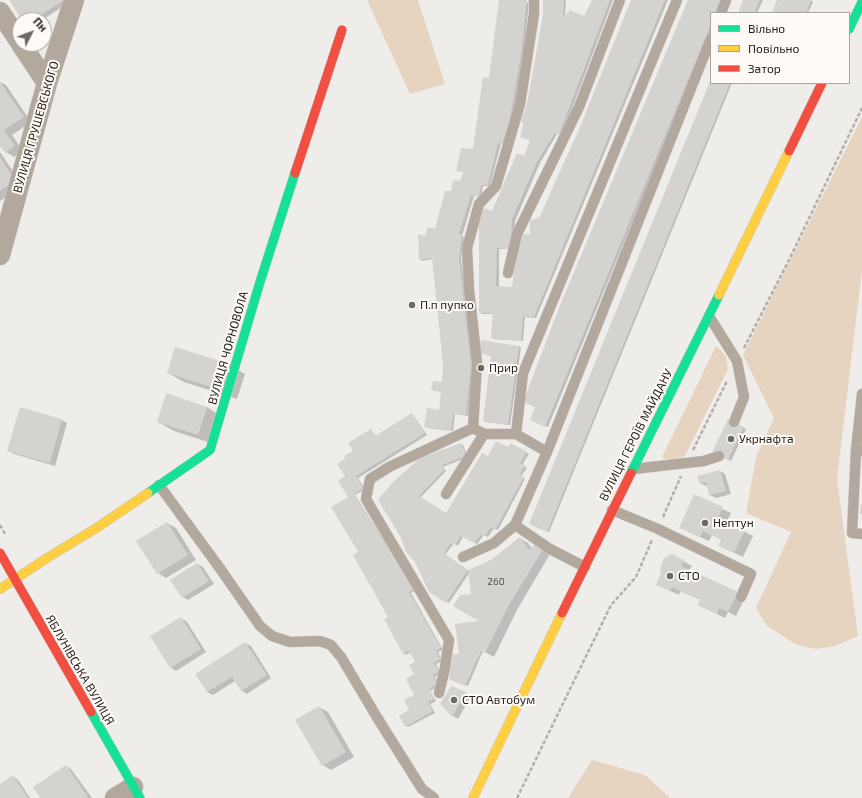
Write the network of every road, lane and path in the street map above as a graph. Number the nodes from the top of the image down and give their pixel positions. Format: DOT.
graph roads {
  1 [pos="74,0"];
  2 [pos="534,0"];
  3 [pos="620,0"];
  4 [pos="677,0"];
  5 [pos="726,0"];
  6 [pos="862,2"];
  7 [pos="0,12"];
  8 [pos="721,12"];
  9 [pos="850,27"];
  10 [pos="12,30"];
  11 [pos="342,30"];
  12 [pos="710,41"];
  13 [pos="27,52"];
  14 [pos="47,83"];
  15 [pos="820,84"];
  16 [pos="0,255"];
  17 [pos="508,273"];
  18 [pos="709,316"];
  19 [pos="862,394"];
  20 [pos="734,422"];
  21 [pos="473,428"];
  22 [pos="484,434"];
  23 [pos="516,434"];
  24 [pos="859,450"];
  25 [pos="547,452"];
  26 [pos="719,456"];
  27 [pos="633,470"];
  28 [pos="159,485"];
  29 [pos="446,494"];
  30 [pos="612,510"];
  31 [pos="515,525"];
  32 [pos="862,534"];
  33 [pos="0,553"];
  34 [pos="463,557"];
  35 [pos="585,567"];
  36 [pos="15,579"];
  37 [pos="0,589"];
  38 [pos="741,597"];
  39 [pos="440,693"];
  40 [pos="136,792"];
  41 [pos="115,798"];
  42 [pos="434,798"];
  43 [pos="473,798"];
  1 -- 14 [label="street, ВУЛИЦЯ ГРУШЕВСЬКОГО"];
  2 -- 21 [label="lane"];
  3 -- 17 [label="lane"];
  4 -- 23 [label="lane"];
  5 -- 8 [label="lane"];
  6 -- 9 [label="street"];
  7 -- 10 [label="street"];
  11 -- 28 [label="street, ВУЛИЦЯ ЧОРНОВОЛА"];
  12 -- 25 [label="lane"];
  13 -- 14 [label="street"];
  14 -- 16 [label="street, ВУЛИЦЯ ГРУШЕВСЬКОГО"];
  15 -- 18 [label="street, ВУЛИЦЯ ГЕРОЇВ МАЙДАНУ"];
  18 -- 20 [label="lane"];
  18 -- 27 [label="street, ВУЛИЦЯ ГЕРОЇВ МАЙДАНУ"];
  19 -- 24 [label="lane"];
  21 -- 22 [label="lane"];
  21 -- 39 [label="lane"];
  22 -- 23 [label="lane"];
  22 -- 29 [label="lane"];
  23 -- 25 [label="lane"];
  24 -- 32 [label="lane"];
  25 -- 31 [label="lane"];
  26 -- 27 [label="lane"];
  27 -- 30 [label="street, ВУЛИЦЯ ГЕРОЇВ МАЙДАНУ"];
  28 -- 36 [label="street, ВУЛИЦЯ ЧОРНОВОЛА"];
  28 -- 42 [label="lane"];
  30 -- 35 [label="street, ВУЛИЦЯ ГЕРОЇВ МАЙДАНУ"];
  30 -- 38 [label="lane"];
  31 -- 34 [label="lane"];
  31 -- 35 [label="lane"];
  33 -- 36 [label="street, ЯБЛУНІВСЬКА ВУЛИЦЯ"];
  35 -- 43 [label="street, ВУЛИЦЯ ГЕРОЇВ МАЙДАНУ"];
  36 -- 37 [label="street, ВУЛИЦЯ ЧОРНОВОЛА"];
  36 -- 40 [label="street, ЯБЛУНІВСЬКА ВУЛИЦЯ"];
  40 -- 41 [label="street"];
}
